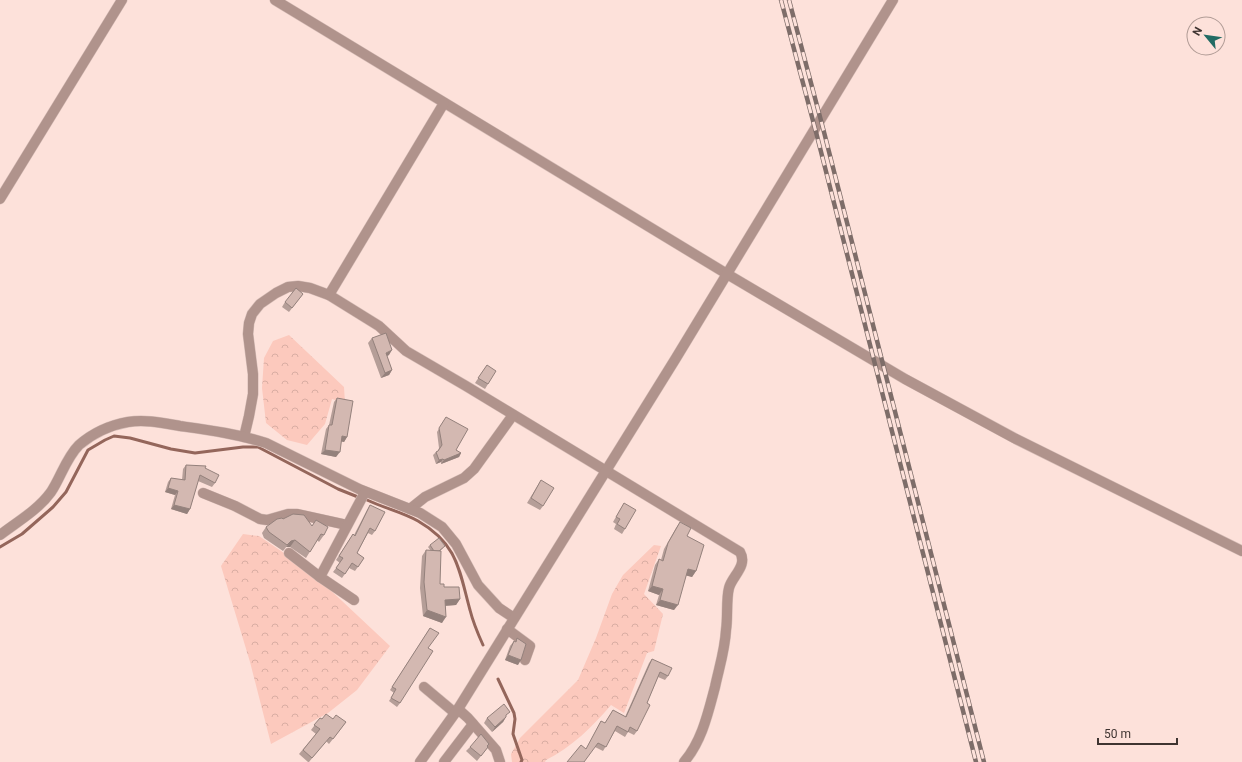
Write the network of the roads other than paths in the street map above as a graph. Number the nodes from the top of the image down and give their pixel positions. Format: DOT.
graph roads {
  1 [pos="122,0"];
  2 [pos="275,0"];
  3 [pos="893,0"];
  4 [pos="444,103"];
  5 [pos="0,199"];
  6 [pos="727,274"];
  7 [pos="328,295"];
  8 [pos="513,415"];
  9 [pos="244,437"];
  10 [pos="605,471"];
  11 [pos="365,492"];
  12 [pos="203,493"];
  13 [pos="410,509"];
  14 [pos="348,525"];
  15 [pos="0,535"];
  16 [pos="1242,551"];
  17 [pos="289,553"];
  18 [pos="320,577"];
  19 [pos="354,600"];
  20 [pos="514,618"];
  21 [pos="507,629"];
  22 [pos="525,660"];
  23 [pos="424,687"];
  24 [pos="456,711"];
  25 [pos="473,724"];
  26 [pos="420,762"];
  27 [pos="444,762"];
  28 [pos="500,762"];
  29 [pos="684,762"];
  1 -- 5 [label="street"];
  2 -- 4 [label="street"];
  3 -- 6 [label="street"];
  4 -- 6 [label="street"];
  4 -- 7 [label="street"];
  6 -- 10 [label="street"];
  6 -- 16 [label="street"];
  7 -- 8 [label="street"];
  7 -- 9 [label="street"];
  8 -- 10 [label="street"];
  8 -- 13 [label="street"];
  9 -- 11 [label="street"];
  9 -- 15 [label="street"];
  10 -- 20 [label="street"];
  10 -- 29 [label="street"];
  11 -- 13 [label="street"];
  11 -- 14 [label="street"];
  12 -- 14 [label="street"];
  13 -- 20 [label="street"];
  14 -- 18 [label="street"];
  17 -- 18 [label="street"];
  18 -- 19 [label="street"];
  20 -- 21 [label="street"];
  21 -- 22 [label="street"];
  21 -- 24 [label="street"];
  23 -- 24 [label="street"];
  24 -- 25 [label="street"];
  24 -- 26 [label="street"];
  25 -- 27 [label="street"];
  25 -- 28 [label="street"];
}
